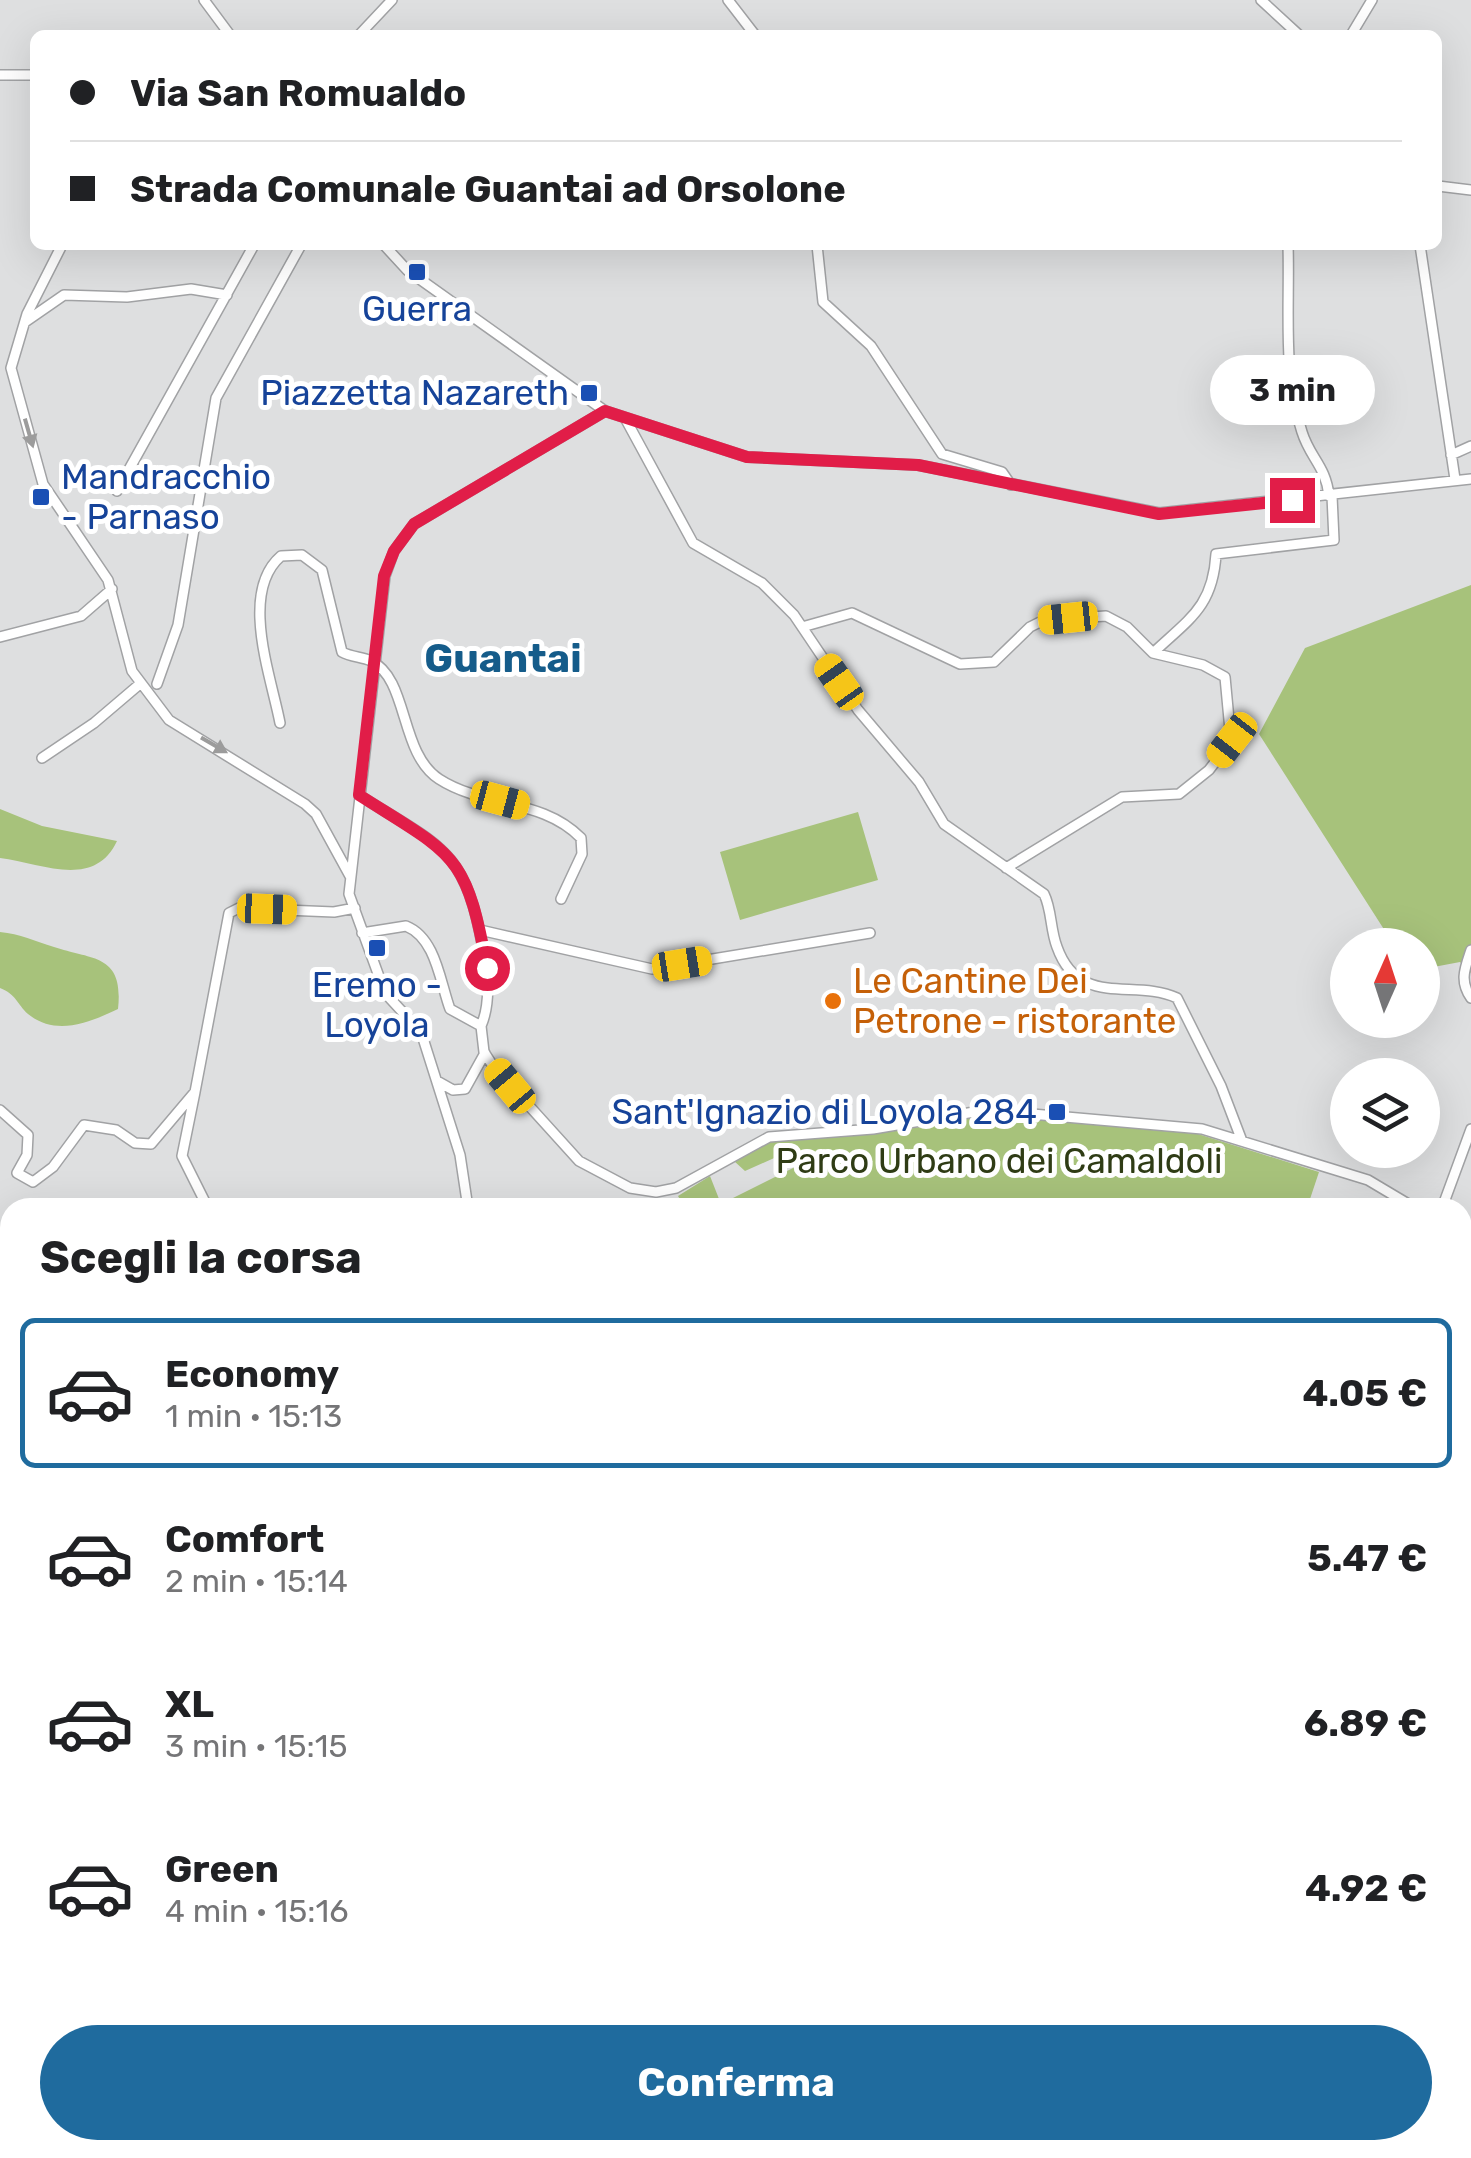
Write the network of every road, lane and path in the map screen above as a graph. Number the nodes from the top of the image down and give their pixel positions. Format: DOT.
graph roads {
  1 [pos="204,0"];
  2 [pos="392,0"];
  3 [pos="728,0"];
  4 [pos="1260,0"];
  5 [pos="1372,0"];
  6 [pos="226,30"];
  7 [pos="364,30"];
  8 [pos="750,30"];
  9 [pos="1293,30"];
  10 [pos="1354,30"];
  11 [pos="30,75"];
  12 [pos="0,76"];
  13 [pos="1442,186"];
  14 [pos="1471,190"];
  15 [pos="60,250"];
  16 [pos="251,250"];
  17 [pos="298,250"];
  18 [pos="389,250"];
  19 [pos="818,250"];
  20 [pos="1288,250"];
  21 [pos="1421,250"];
  22 [pos="227,295"];
  23 [pos="23,324"];
  24 [pos="605,411"];
  25 [pos="625,418"];
  26 [pos="1471,446"];
  27 [pos="1451,455"];
  28 [pos="1471,478"];
  29 [pos="1454,479"];
  30 [pos="1011,485"];
  31 [pos="117,491"];
  32 [pos="1331,496"];
  33 [pos="112,589"];
  34 [pos="802,628"];
  35 [pos="0,636"];
  36 [pos="1153,654"];
  37 [pos="374,662"];
  38 [pos="142,683"];
  39 [pos="157,684"];
  40 [pos="280,723"];
  41 [pos="42,758"];
  42 [pos="359,795"];
  43 [pos="1006,868"];
  44 [pos="350,875"];
  45 [pos="561,899"];
  46 [pos="355,908"];
  47 [pos="480,930"];
  48 [pos="362,933"];
  49 [pos="870,933"];
  50 [pos="1471,950"];
  51 [pos="1471,998"];
  52 [pos="481,1026"];
  53 [pos="485,1053"];
  54 [pos="437,1081"];
  55 [pos="196,1092"];
  56 [pos="0,1110"];
  57 [pos="1471,1130"];
  58 [pos="1242,1141"];
  59 [pos="203,1198"];
  60 [pos="466,1198"];
  61 [pos="1398,1198"];
  62 [pos="1446,1198"];
  1 -- 6 [label="street"];
  2 -- 7 [label="street"];
  3 -- 8 [label="street"];
  4 -- 9 [label="street"];
  5 -- 10 [label="street"];
  11 -- 12 [label="street"];
  13 -- 14 [label="street"];
  15 -- 23 [label="street"];
  16 -- 22 [label="street"];
  17 -- 39 [label="street"];
  18 -- 24 [label="street"];
  19 -- 30 [label="street"];
  20 -- 32 [label="street"];
  21 -- 27 [label="street"];
  22 -- 23 [label="street"];
  22 -- 31 [label="street"];
  23 -- 33 [label="street, one-way"];
  24 -- 25 [label="street"];
  24 -- 37 [label="street"];
  25 -- 30 [label="street"];
  25 -- 34 [label="street"];
  26 -- 27 [label="street"];
  27 -- 29 [label="street"];
  28 -- 29 [label="street"];
  29 -- 32 [label="street"];
  30 -- 32 [label="street"];
  32 -- 36 [label="street"];
  33 -- 35 [label="street"];
  33 -- 38 [label="street"];
  34 -- 36 [label="street"];
  34 -- 43 [label="street"];
  36 -- 43 [label="street"];
  37 -- 40 [label="street"];
  37 -- 42 [label="street"];
  37 -- 45 [label="street"];
  38 -- 41 [label="street"];
  38 -- 44 [label="street, one-way"];
  42 -- 44 [label="street"];
  42 -- 47 [label="street"];
  43 -- 58 [label="street"];
  44 -- 46 [label="street"];
  46 -- 48 [label="street"];
  46 -- 55 [label="street"];
  47 -- 49 [label="street"];
  47 -- 52 [label="street"];
  48 -- 52 [label="street"];
  48 -- 54 [label="street"];
  50 -- 51 [label="street"];
  52 -- 53 [label="street"];
  53 -- 54 [label="street"];
  53 -- 58 [label="street"];
  54 -- 60 [label="street"];
  55 -- 56 [label="street"];
  55 -- 59 [label="street"];
  57 -- 62 [label="street"];
  58 -- 61 [label="street"];
}
